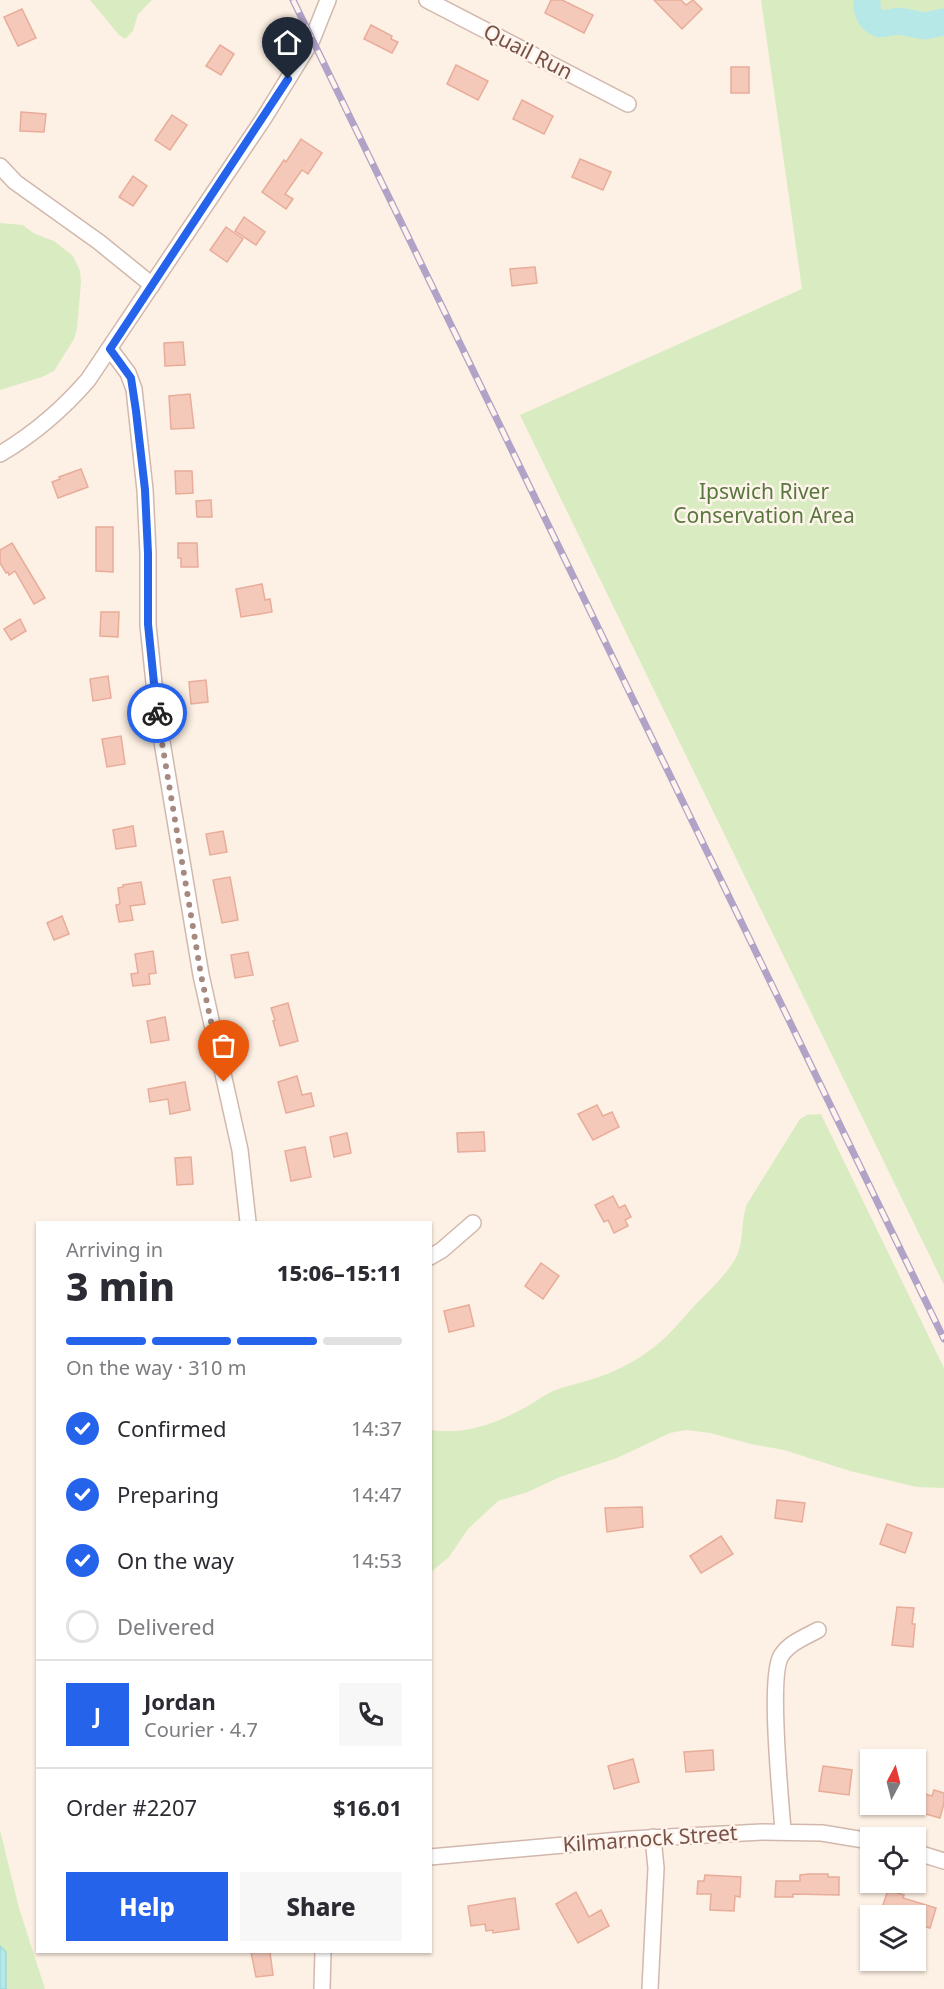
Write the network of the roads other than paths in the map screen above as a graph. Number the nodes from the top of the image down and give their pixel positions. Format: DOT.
graph roads {
  1 [pos="328,0"];
  2 [pos="427,0"];
  3 [pos="628,104"];
  4 [pos="0,166"];
  5 [pos="152,285"];
  6 [pos="110,349"];
  7 [pos="0,454"];
  8 [pos="248,1221"];
  9 [pos="473,1223"];
  10 [pos="432,1256"];
  11 [pos="818,1630"];
  12 [pos="783,1832"];
  13 [pos="653,1837"];
  14 [pos="860,1839"];
  15 [pos="926,1855"];
  16 [pos="432,1857"];
  17 [pos="944,1861"];
  18 [pos="323,1953"];
  19 [pos="322,1989"];
  20 [pos="650,1989"];
  1 -- 5 [label="street"];
  2 -- 3 [label="street, Quail Run"];
  4 -- 5 [label="street"];
  5 -- 6 [label="street"];
  6 -- 7 [label="street"];
  6 -- 8 [label="street"];
  9 -- 10 [label="street"];
  11 -- 12 [label="street"];
  12 -- 13 [label="street, Kilmarnock Street"];
  12 -- 14 [label="street, Kilmarnock Street"];
  13 -- 16 [label="street, Kilmarnock Street"];
  13 -- 20 [label="street"];
  15 -- 17 [label="street"];
  18 -- 19 [label="street"];
}
